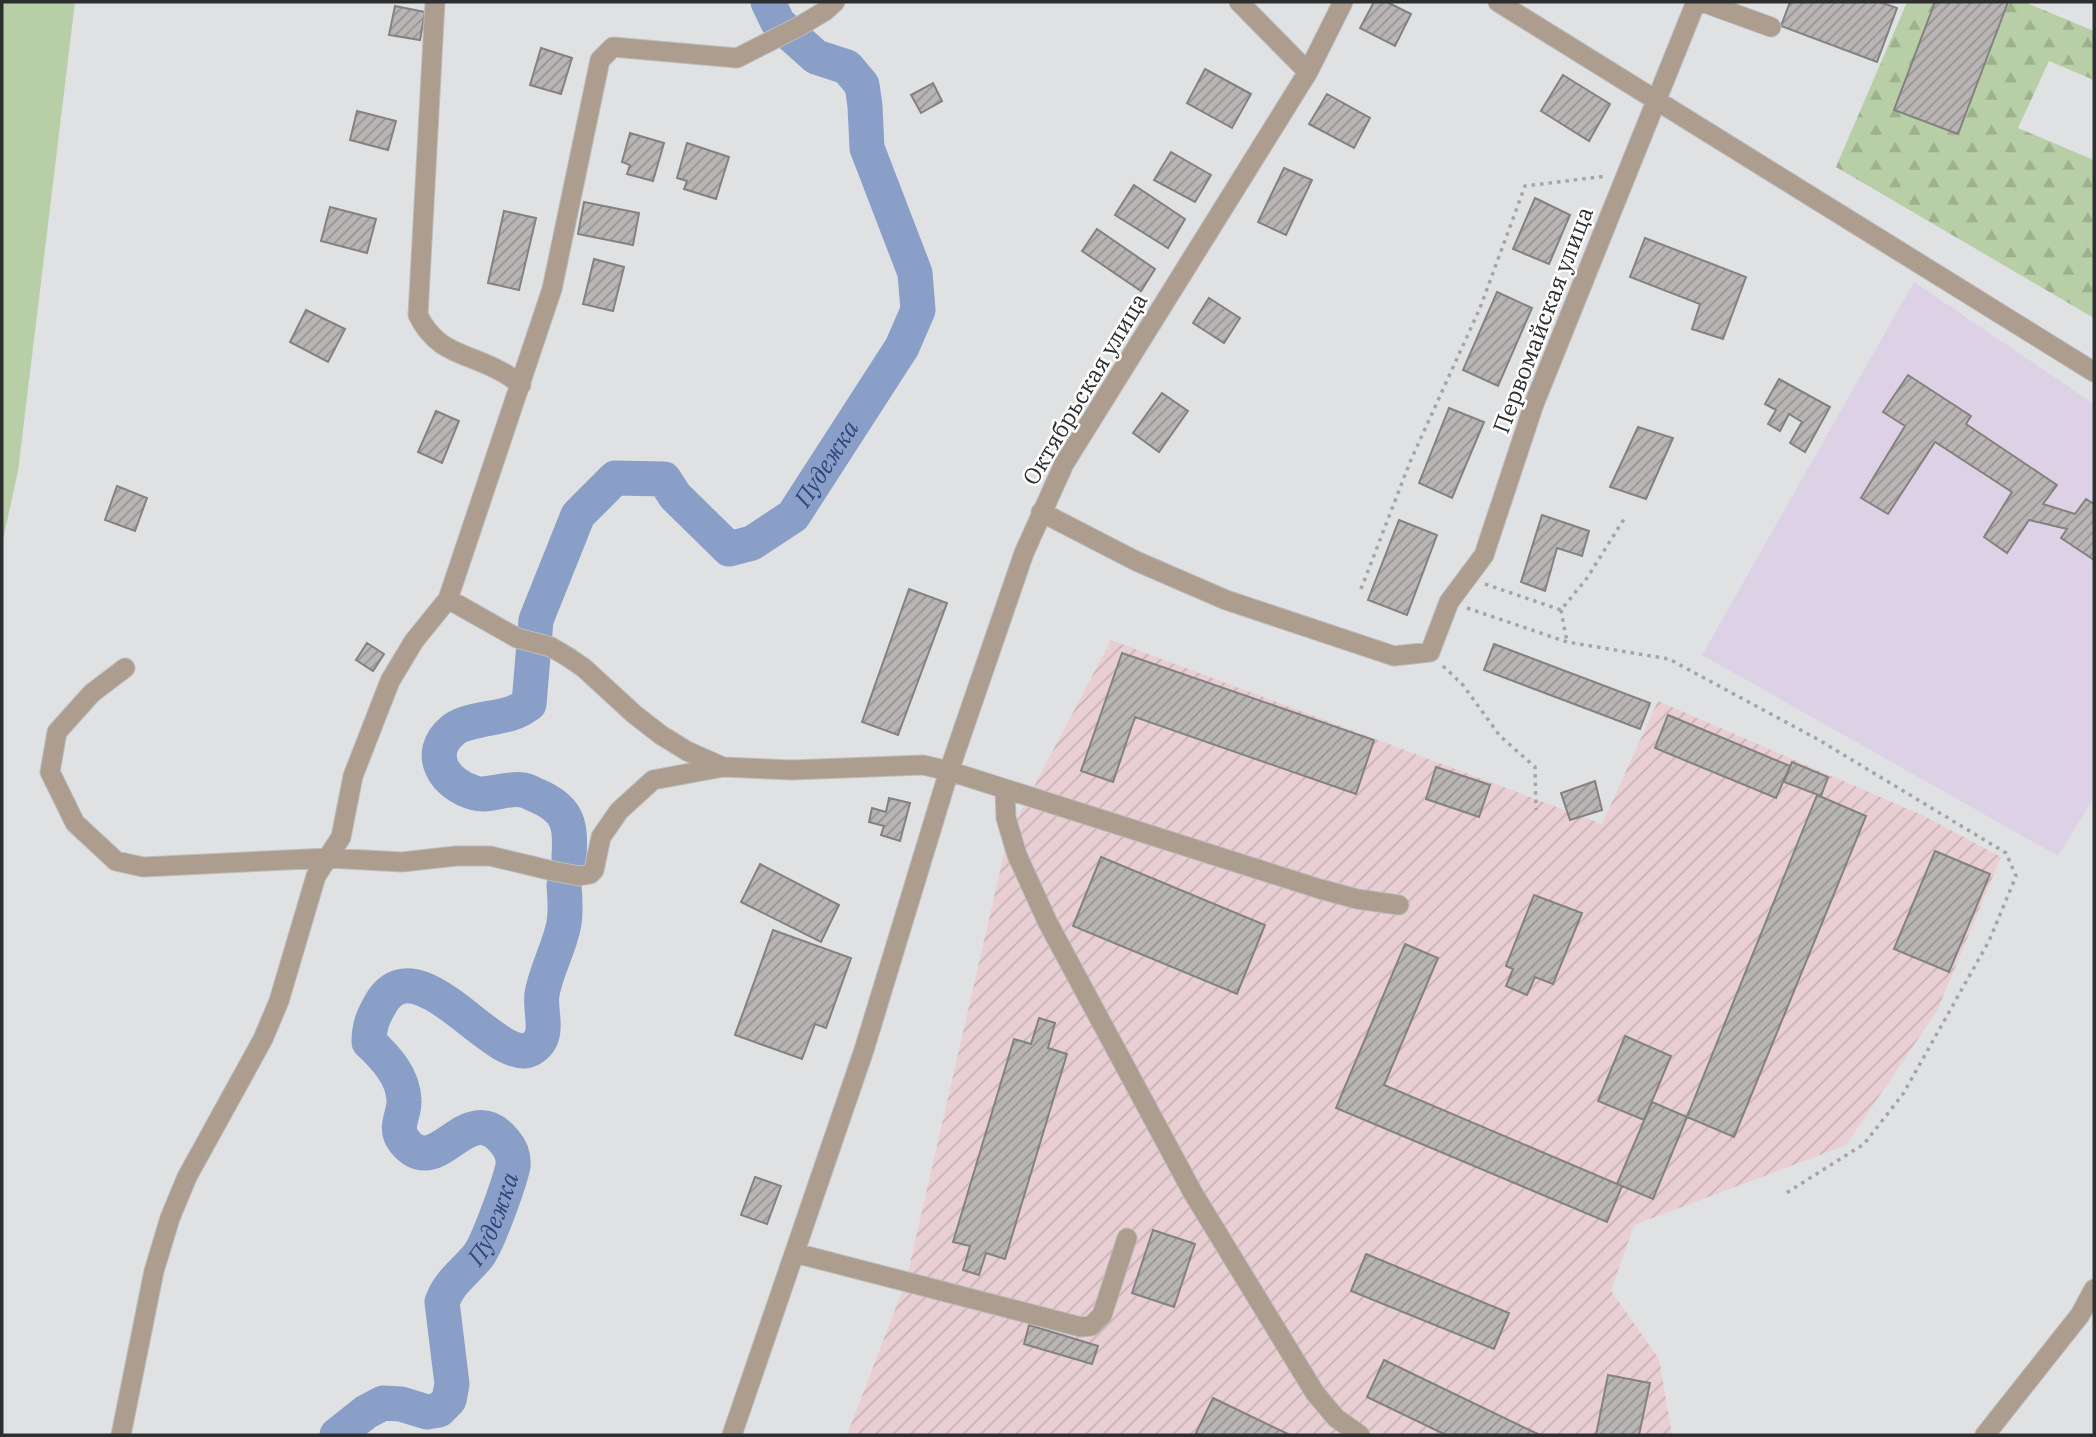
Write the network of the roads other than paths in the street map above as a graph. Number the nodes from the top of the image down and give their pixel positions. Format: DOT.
graph roads {
  1 [pos="435,2"];
  2 [pos="835,2"];
  3 [pos="1240,2"];
  4 [pos="1343,2"];
  5 [pos="1498,2"];
  6 [pos="1696,2"];
  7 [pos="1702,2"];
  8 [pos="1771,27"];
  9 [pos="1308,72"];
  10 [pos="1657,100"];
  11 [pos="2094,372"];
  12 [pos="521,385"];
  13 [pos="1041,513"];
  14 [pos="448,599"];
  15 [pos="125,668"];
  16 [pos="723,767"];
  17 [pos="949,771"];
  18 [pos="1005,789"];
  19 [pos="328,858"];
  20 [pos="1399,905"];
  21 [pos="1127,1238"];
  22 [pos="795,1253"];
  23 [pos="2094,1289"];
  24 [pos="121,1435"];
  25 [pos="732,1435"];
  26 [pos="1360,1435"];
  27 [pos="1984,1435"];
  1 -- 12 [label="street"];
  2 -- 12 [label="street"];
  3 -- 9 [label="street"];
  4 -- 9 [label="street, Октябрьская улица"];
  5 -- 10 [label="street"];
  6 -- 10 [label="street, Первомайская улица"];
  7 -- 8 [label="street"];
  9 -- 13 [label="street, Октябрьская улица"];
  10 -- 11 [label="street"];
  10 -- 13 [label="street, Первомайская улица"];
  12 -- 14 [label="street"];
  13 -- 17 [label="street, Октябрьская улица"];
  14 -- 16 [label="street"];
  14 -- 19 [label="street"];
  15 -- 19 [label="street"];
  16 -- 17 [label="street"];
  16 -- 19 [label="street"];
  17 -- 18 [label="street"];
  17 -- 22 [label="street, Октябрьская улица"];
  18 -- 20 [label="street"];
  18 -- 26 [label="street"];
  19 -- 24 [label="street"];
  21 -- 22 [label="street"];
  22 -- 25 [label="street, Октябрьская улица"];
  23 -- 27 [label="street"];
}
